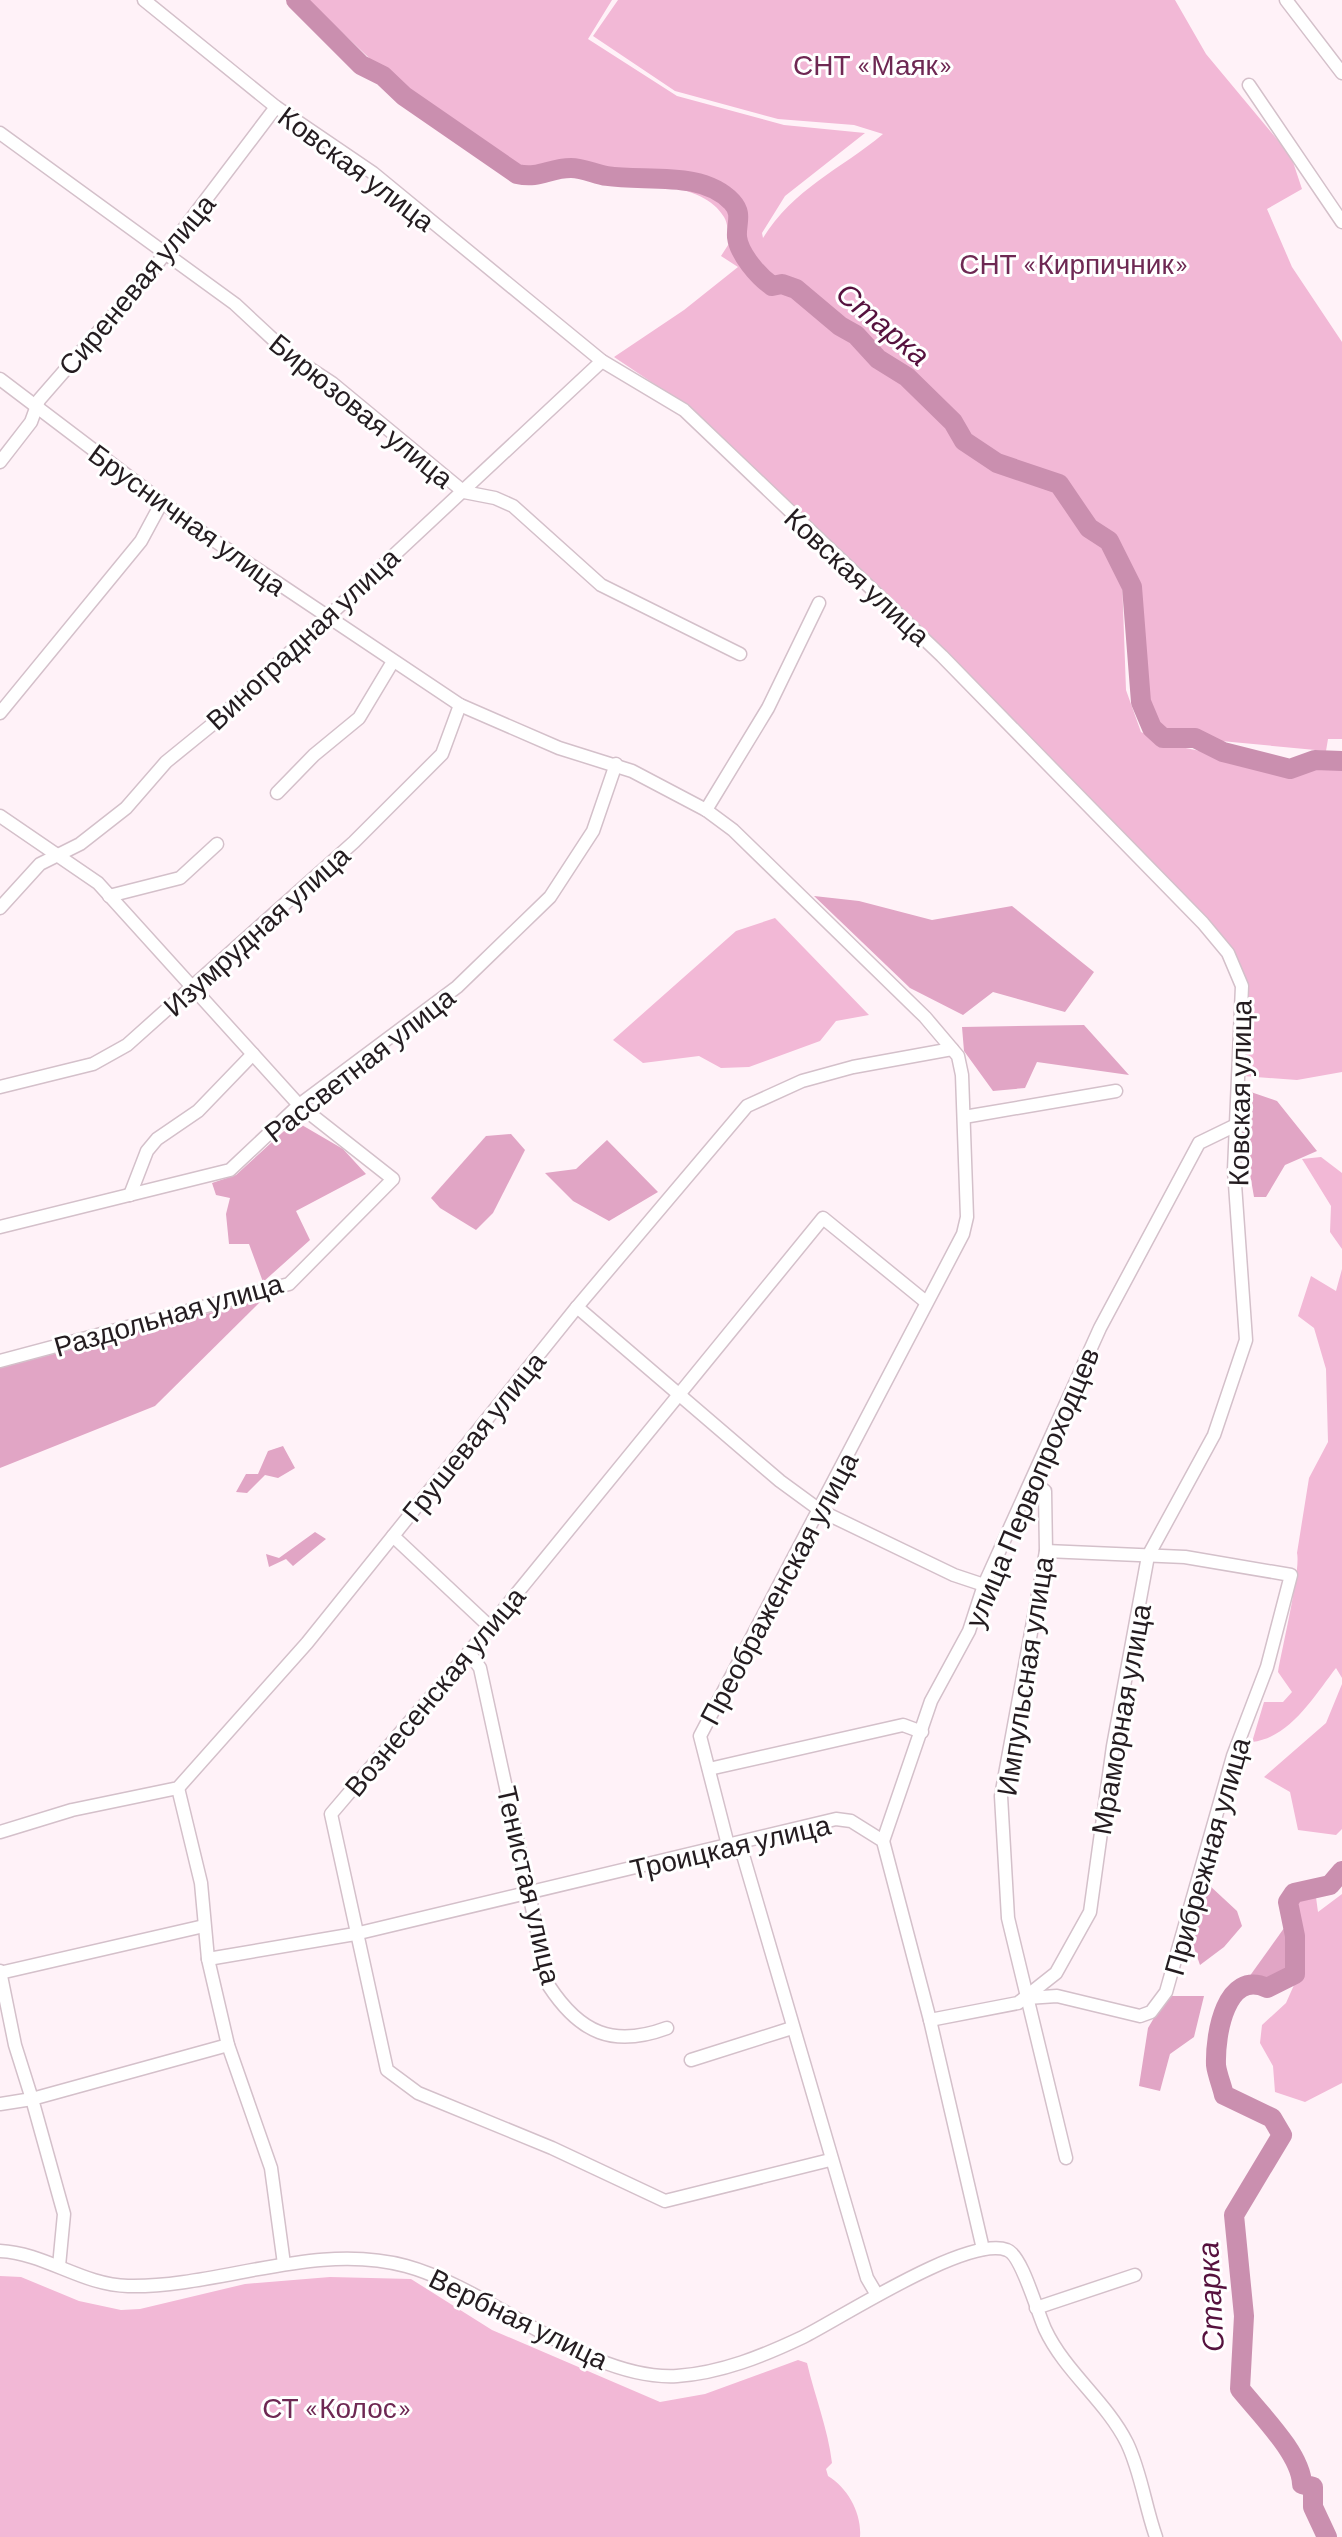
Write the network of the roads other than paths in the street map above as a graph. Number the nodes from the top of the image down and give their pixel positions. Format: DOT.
graph roads {
  1 [pos="144,0"];
  2 [pos="1286,0"];
  3 [pos="1342,73"];
  4 [pos="1249,85"];
  5 [pos="276,107"];
  6 [pos="0,133"];
  7 [pos="1342,222"];
  8 [pos="165,253"];
  9 [pos="602,361"];
  10 [pos="0,379"];
  11 [pos="36,409"];
  12 [pos="0,462"];
  13 [pos="464,492"];
  14 [pos="162,502"];
  15 [pos="819,603"];
  16 [pos="326,618"];
  17 [pos="740,654"];
  18 [pos="392,663"];
  19 [pos="460,705"];
  20 [pos="0,713"];
  21 [pos="616,764"];
  22 [pos="277,793"];
  23 [pos="706,810"];
  24 [pos="0,816"];
  25 [pos="217,844"];
  26 [pos="56,854"];
  27 [pos="109,896"];
  28 [pos="0,908"];
  29 [pos="193,990"];
  30 [pos="952,1049"];
  31 [pos="253,1054"];
  32 [pos="0,1087"];
  33 [pos="1116,1091"];
  34 [pos="299,1105"];
  35 [pos="964,1117"];
  36 [pos="1234,1126"];
  37 [pos="130,1195"];
  38 [pos="0,1227"];
  39 [pos="926,1302"];
  40 [pos="577,1307"];
  41 [pos="1246,1340"];
  42 [pos="0,1361"];
  43 [pos="678,1394"];
  44 [pos="1032,1481"];
  45 [pos="821,1511"];
  46 [pos="393,1536"];
  47 [pos="1046,1551"];
  48 [pos="1148,1556"];
  49 [pos="984,1585"];
  50 [pos="489,1626"];
  51 [pos="469,1652"];
  52 [pos="922,1732"];
  53 [pos="709,1769"];
  54 [pos="178,1788"];
  55 [pos="0,1832"];
  56 [pos="883,1841"];
  57 [pos="728,1845"];
  58 [pos="530,1892"];
  59 [pos="204,1926"];
  60 [pos="355,1934"];
  61 [pos="208,1959"];
  62 [pos="0,1972"];
  63 [pos="1027,1998"];
  64 [pos="930,2020"];
  65 [pos="667,2028"];
  66 [pos="792,2028"];
  67 [pos="228,2045"];
  68 [pos="691,2060"];
  69 [pos="32,2099"];
  70 [pos="0,2104"];
  71 [pos="1066,2158"];
  72 [pos="830,2160"];
  73 [pos="983,2249"];
  74 [pos="0,2251"];
  75 [pos="284,2264"];
  76 [pos="59,2266"];
  77 [pos="1135,2275"];
  78 [pos="877,2295"];
  79 [pos="1036,2308"];
  80 [pos="1156,2537"];
  1 -- 5 [label="street, Ковская улица"];
  2 -- 3 [label="street"];
  4 -- 7 [label="street"];
  5 -- 8 [label="street, Сиреневая улица"];
  5 -- 9 [label="street, Ковская улица"];
  6 -- 8 [label="street, Бирюзовая улица"];
  8 -- 11 [label="street, Сиреневая улица"];
  8 -- 13 [label="street, Бирюзовая улица"];
  9 -- 13 [label="street, Виноградная улица"];
  9 -- 36 [label="street, Ковская улица"];
  10 -- 11 [label="street, Брусничная улица"];
  11 -- 12 [label="street, Сиреневая улица"];
  11 -- 14 [label="street, Брусничная улица"];
  13 -- 16 [label="street, Виноградная улица"];
  13 -- 17 [label="street, Бирюзовая улица"];
  14 -- 16 [label="street, Брусничная улица"];
  14 -- 20 [label="street"];
  15 -- 23 [label="street"];
  16 -- 18 [label="street, Брусничная улица"];
  16 -- 26 [label="street, Виноградная улица"];
  18 -- 19 [label="street, Брусничная улица"];
  18 -- 22 [label="street"];
  19 -- 21 [label="street, Брусничная улица"];
  19 -- 29 [label="street, Изумрудная улица"];
  21 -- 23 [label="street, Брусничная улица"];
  21 -- 34 [label="street, Рассветная улица"];
  23 -- 30 [label="street, Брусничная улица"];
  24 -- 26 [label="street"];
  25 -- 27 [label="street"];
  26 -- 27 [label="street"];
  26 -- 28 [label="street, Виноградная улица"];
  27 -- 29 [label="street"];
  29 -- 31 [label="street"];
  29 -- 32 [label="street, Изумрудная улица"];
  30 -- 35 [label="street, Преображенская улица"];
  30 -- 40 [label="street, Грушевая улица"];
  31 -- 34 [label="street"];
  31 -- 37 [label="street"];
  33 -- 35 [label="street"];
  34 -- 37 [label="street, Рассветная улица"];
  34 -- 42 [label="street, Раздольная улица"];
  35 -- 39 [label="street, Преображенская улица"];
  36 -- 41 [label="street, Ковская улица"];
  36 -- 44 [label="street, улица Первопроходцев"];
  37 -- 38 [label="street, Рассветная улица"];
  39 -- 43 [label="street, Вознесенская улица"];
  39 -- 45 [label="street, Преображенская улица"];
  40 -- 43 [label="street"];
  40 -- 46 [label="street, Грушевая улица"];
  41 -- 48 [label="street, Мраморная улица"];
  43 -- 45 [label="street"];
  43 -- 50 [label="street, Вознесенская улица"];
  44 -- 47 [label="street, Импульсная улица"];
  44 -- 49 [label="street, улица Первопроходцев"];
  45 -- 49 [label="street"];
  45 -- 53 [label="street, Преображенская улица"];
  46 -- 50 [label="street"];
  46 -- 54 [label="street, Грушевая улица"];
  47 -- 48 [label="street"];
  47 -- 63 [label="street, Импульсная улица"];
  48 -- 63 [label="street, Мраморная улица"];
  48 -- 63 [label="street, Прибрежная улица"];
  49 -- 52 [label="street, улица Первопроходцев"];
  50 -- 51 [label="street, Вознесенская улица"];
  51 -- 58 [label="street, Тенистая улица"];
  51 -- 60 [label="street, Вознесенская улица"];
  52 -- 53 [label="street"];
  52 -- 56 [label="street, улица Первопроходцев"];
  53 -- 57 [label="street, Преображенская улица"];
  54 -- 55 [label="street"];
  54 -- 59 [label="street"];
  56 -- 57 [label="street, Троицкая улица"];
  56 -- 64 [label="street"];
  57 -- 58 [label="street, Троицкая улица"];
  57 -- 66 [label="street, Преображенская улица"];
  58 -- 60 [label="street, Троицкая улица"];
  58 -- 65 [label="street, Тенистая улица"];
  59 -- 61 [label="street"];
  59 -- 62 [label="street"];
  60 -- 61 [label="street, Троицкая улица"];
  60 -- 72 [label="street, Вознесенская улица"];
  61 -- 67 [label="street"];
  62 -- 69 [label="street"];
  63 -- 64 [label="street, Мраморная улица"];
  63 -- 71 [label="street, Импульсная улица"];
  64 -- 73 [label="street"];
  66 -- 68 [label="street"];
  66 -- 72 [label="street, Преображенская улица"];
  67 -- 69 [label="street"];
  67 -- 75 [label="street"];
  69 -- 70 [label="street"];
  69 -- 76 [label="street"];
  72 -- 78 [label="street, Преображенская улица"];
  73 -- 78 [label="street, Вербная улица"];
  73 -- 79 [label="street"];
  74 -- 76 [label="street, Вербная улица"];
  75 -- 76 [label="street, Вербная улица"];
  75 -- 78 [label="street, Вербная улица"];
  77 -- 79 [label="street"];
  79 -- 80 [label="street"];
}
